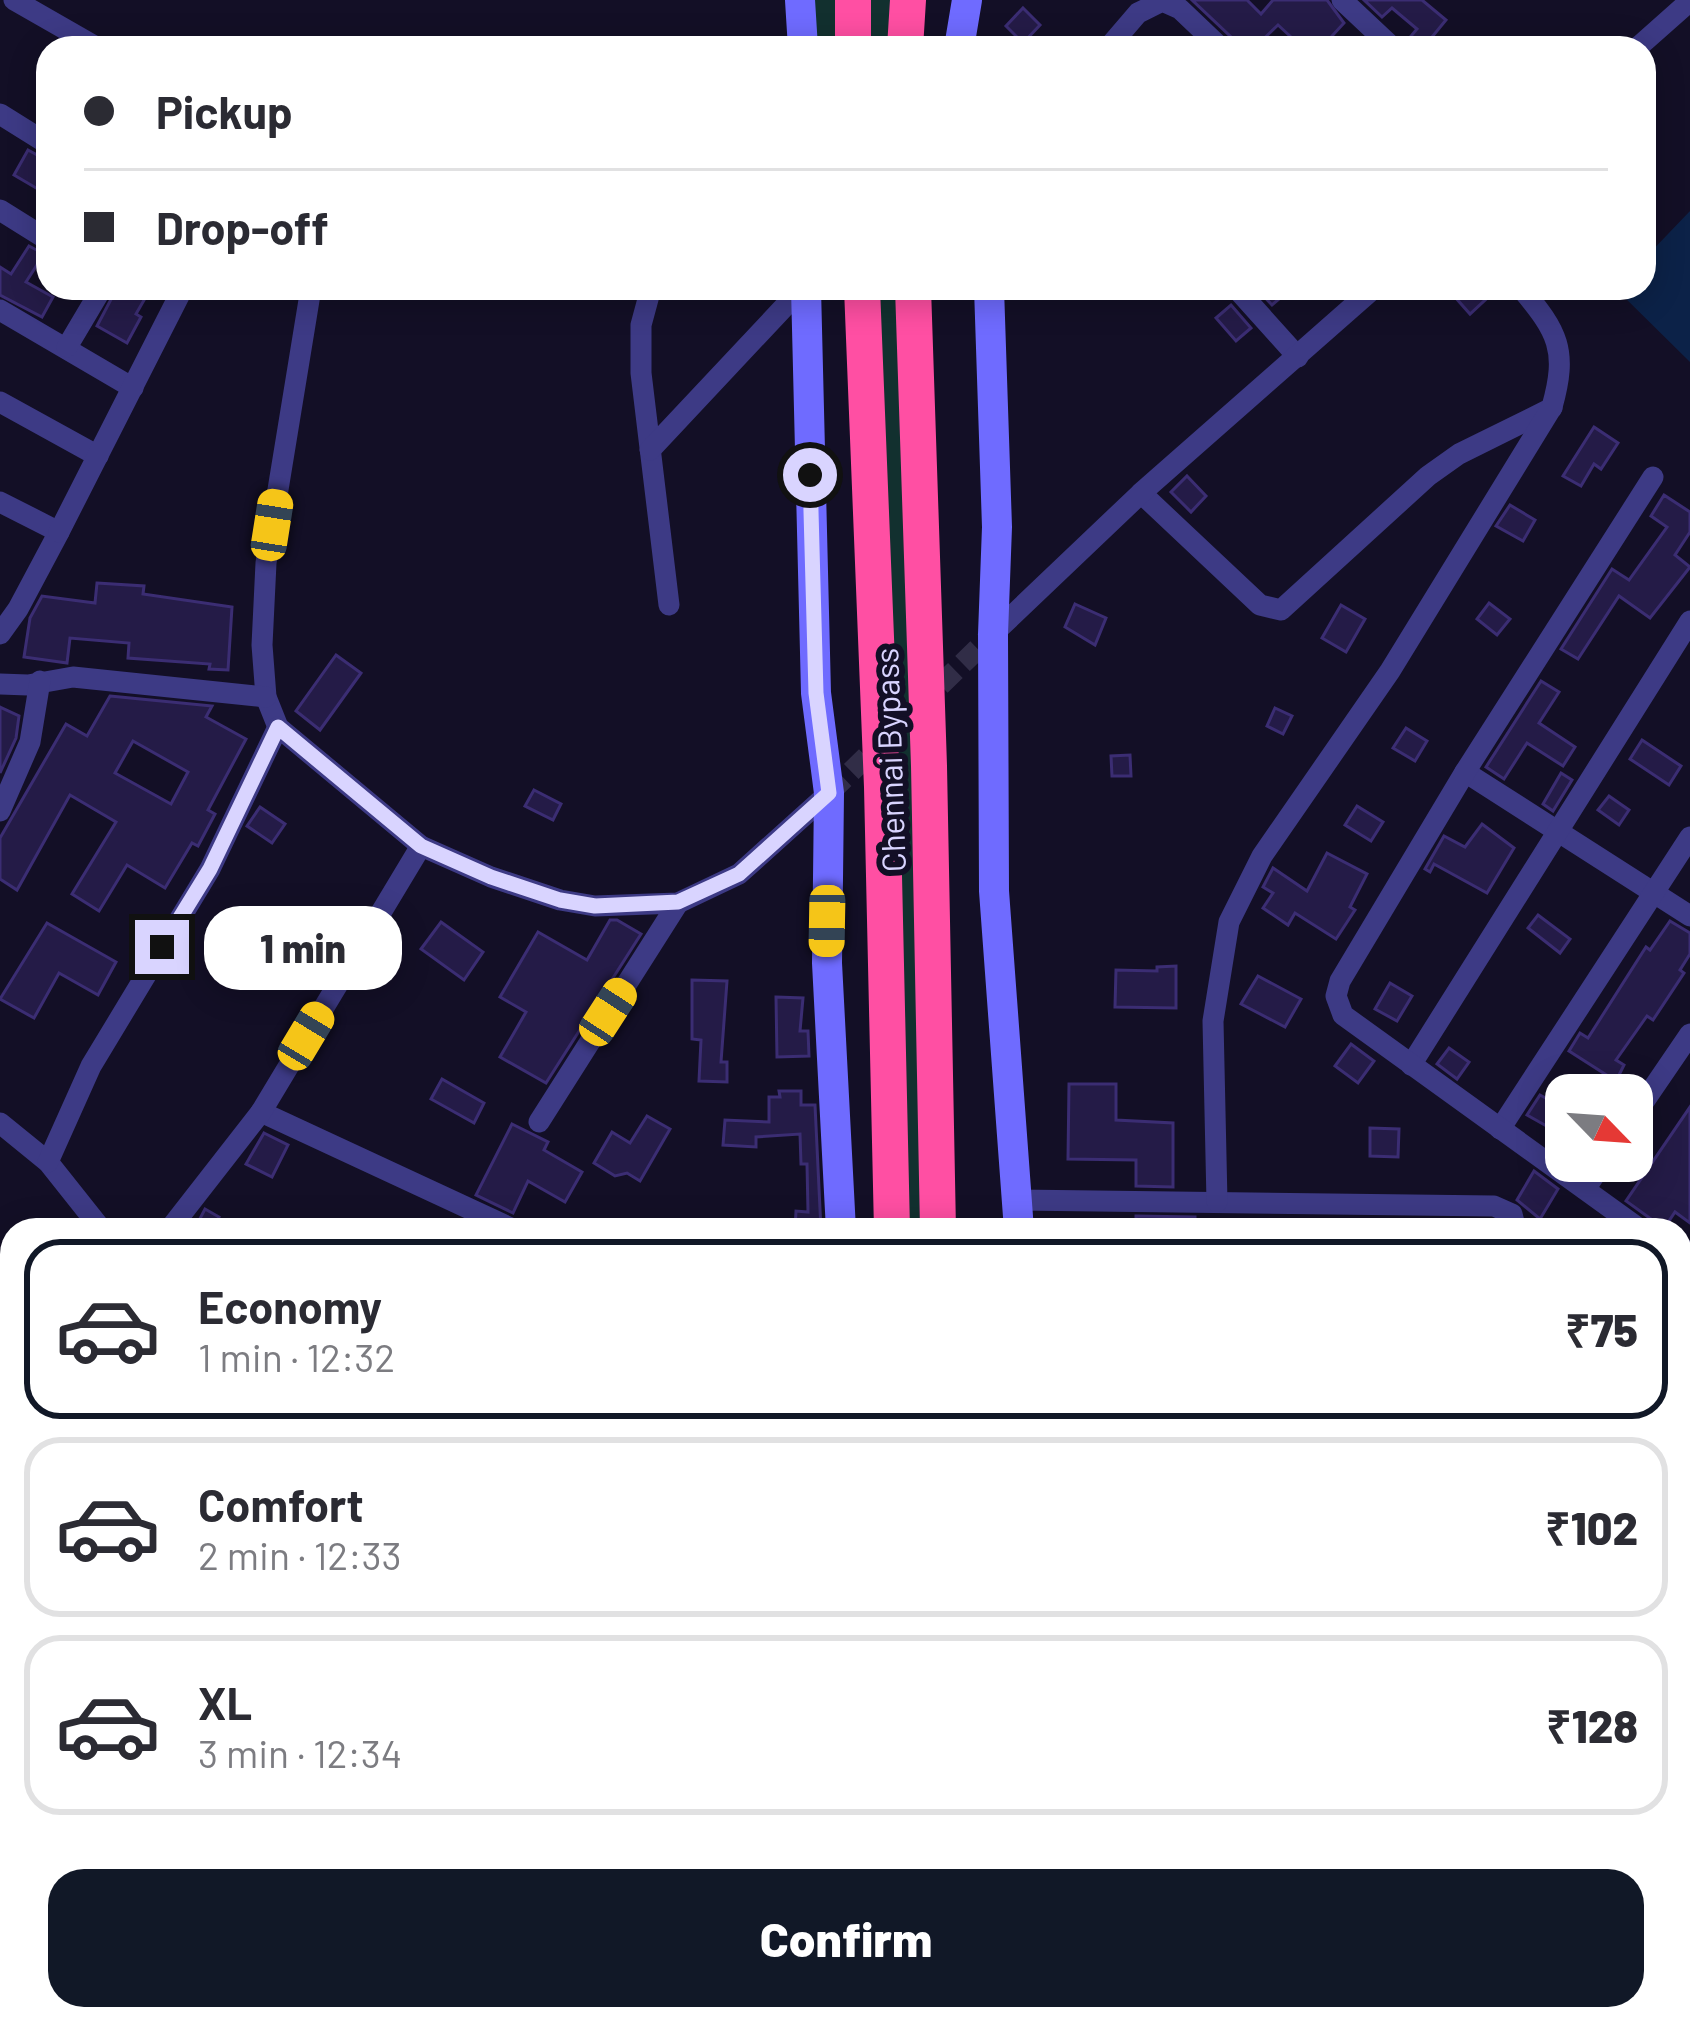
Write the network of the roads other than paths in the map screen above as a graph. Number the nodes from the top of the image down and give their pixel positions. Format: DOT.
graph roads {
  1 [pos="14,0"];
  2 [pos="800,0"];
  3 [pos="853,0"];
  4 [pos="908,0"];
  5 [pos="968,0"];
  6 [pos="1342,0"];
  7 [pos="1690,1"];
  8 [pos="77,36"];
  9 [pos="802,36"];
  10 [pos="853,36"];
  11 [pos="906,36"];
  12 [pos="961,36"];
  13 [pos="1118,36"];
  14 [pos="1208,36"];
  15 [pos="1380,36"];
  16 [pos="1651,36"];
  17 [pos="0,114"];
  18 [pos="36,136"];
  19 [pos="0,210"];
  20 [pos="36,232"];
  21 [pos="95,300"];
  22 [pos="177,300"];
  23 [pos="309,300"];
  24 [pos="648,300"];
  25 [pos="793,300"];
  26 [pos="804,300"];
  27 [pos="862,300"];
  28 [pos="914,300"];
  29 [pos="988,300"];
  30 [pos="1246,300"];
  31 [pos="1360,300"];
  32 [pos="1532,300"];
  33 [pos="0,310"];
  34 [pos="67,347"];
  35 [pos="1298,357"];
  36 [pos="133,388"];
  37 [pos="0,401"];
  38 [pos="1552,407"];
  39 [pos="650,450"];
  40 [pos="98,456"];
  41 [pos="1653,477"];
  42 [pos="1141,493"];
  43 [pos="0,502"];
  44 [pos="59,532"];
  45 [pos="669,605"];
  46 [pos="1690,621"];
  47 [pos="0,634"];
  48 [pos="992,634"];
  49 [pos="40,681"];
  50 [pos="0,684"];
  51 [pos="266,697"];
  52 [pos="278,727"];
  53 [pos="1466,772"];
  54 [pos="829,793"];
  55 [pos="0,811"];
  56 [pos="1561,830"];
  57 [pos="1690,837"];
  58 [pos="421,846"];
  59 [pos="1654,892"];
  60 [pos="678,902"];
  61 [pos="1690,916"];
  62 [pos="1690,1034"];
  63 [pos="1411,1065"];
  64 [pos="1653,1089"];
  65 [pos="261,1112"];
  66 [pos="539,1122"];
  67 [pos="0,1123"];
  68 [pos="1500,1129"];
  69 [pos="48,1162"];
  70 [pos="1590,1182"];
  71 [pos="1585,1189"];
  72 [pos="1217,1202"];
  73 [pos="1018,1215"];
  74 [pos="92,1218"];
  75 [pos="179,1218"];
  76 [pos="489,1218"];
  77 [pos="840,1218"];
  78 [pos="892,1218"];
  79 [pos="938,1218"];
  80 [pos="1513,1218"];
  81 [pos="1625,1218"];
  1 -- 8 [label="street"];
  2 -- 9 [label="street"];
  3 -- 10 [label="highway"];
  4 -- 11 [label="highway"];
  5 -- 12 [label="street"];
  6 -- 15 [label="street"];
  7 -- 16 [label="street"];
  13 -- 14 [label="street"];
  17 -- 18 [label="street"];
  19 -- 20 [label="street"];
  21 -- 34 [label="street"];
  22 -- 36 [label="street"];
  23 -- 51 [label="street"];
  24 -- 39 [label="street"];
  25 -- 39 [label="street"];
  26 -- 54 [label="street"];
  27 -- 78 [label="highway, Chennai Bypass"];
  28 -- 79 [label="highway, Chennai Bypass"];
  29 -- 48 [label="street"];
  30 -- 35 [label="street"];
  31 -- 35 [label="street"];
  32 -- 38 [label="street"];
  33 -- 34 [label="street"];
  34 -- 36 [label="street"];
  35 -- 42 [label="street"];
  36 -- 40 [label="street"];
  37 -- 40 [label="street"];
  38 -- 42 [label="street"];
  38 -- 72 [label="street"];
  39 -- 45 [label="street"];
  40 -- 44 [label="street"];
  41 -- 53 [label="street"];
  42 -- 48 [label="street"];
  43 -- 44 [label="street"];
  44 -- 47 [label="street"];
  46 -- 56 [label="street"];
  48 -- 73 [label="street"];
  49 -- 50 [label="street"];
  49 -- 51 [label="street"];
  49 -- 55 [label="street"];
  51 -- 52 [label="street"];
  52 -- 58 [label="street"];
  52 -- 69 [label="street"];
  53 -- 56 [label="street"];
  53 -- 63 [label="street"];
  54 -- 60 [label="street"];
  54 -- 77 [label="street"];
  56 -- 59 [label="street"];
  56 -- 63 [label="street"];
  57 -- 59 [label="street"];
  58 -- 60 [label="street"];
  58 -- 65 [label="street"];
  59 -- 61 [label="street"];
  59 -- 68 [label="street"];
  60 -- 66 [label="street"];
  62 -- 64 [label="street"];
  63 -- 68 [label="street"];
  65 -- 75 [label="street"];
  65 -- 76 [label="street"];
  67 -- 69 [label="street"];
  68 -- 71 [label="street"];
  69 -- 74 [label="street"];
  70 -- 71 [label="street"];
  71 -- 81 [label="street"];
  72 -- 73 [label="street"];
  72 -- 80 [label="street"];
}
